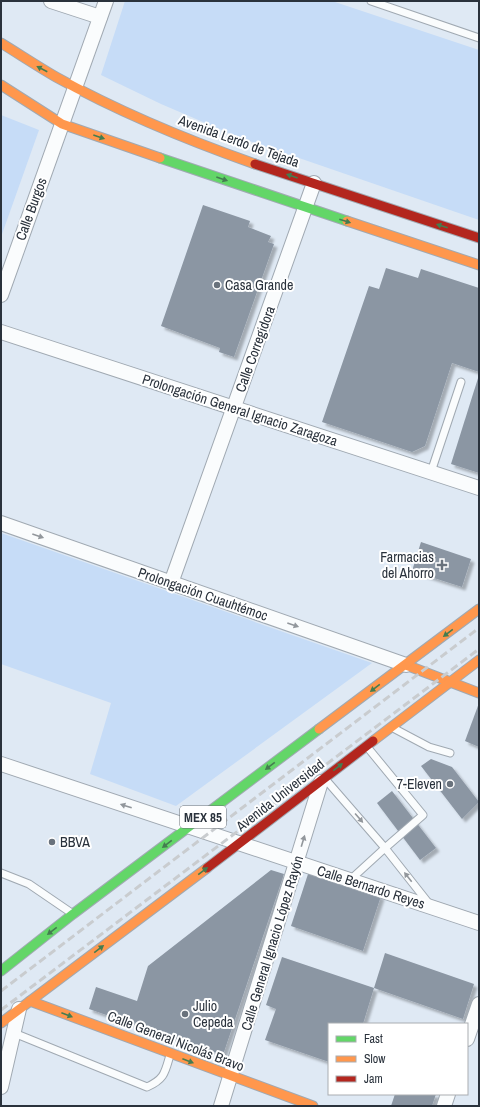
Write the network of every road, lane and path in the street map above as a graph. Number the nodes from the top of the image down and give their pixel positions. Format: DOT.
graph roads {
  1 [pos="52,1"];
  2 [pos="106,1"];
  3 [pos="371,1"];
  4 [pos="100,17"];
  5 [pos="479,38"];
  6 [pos="1,43"];
  7 [pos="1,85"];
  8 [pos="76,88"];
  9 [pos="62,124"];
  10 [pos="314,183"];
  11 [pos="306,208"];
  12 [pos="479,238"];
  13 [pos="479,265"];
  14 [pos="1,295"];
  15 [pos="1,332"];
  16 [pos="461,382"];
  17 [pos="234,408"];
  18 [pos="431,472"];
  19 [pos="479,488"];
  20 [pos="1,523"];
  21 [pos="171,583"];
  22 [pos="479,609"];
  23 [pos="479,660"];
  24 [pos="406,665"];
  25 [pos="449,682"];
  26 [pos="479,693"];
  27 [pos="391,727"];
  28 [pos="366,746"];
  29 [pos="450,753"];
  30 [pos="1,764"];
  31 [pos="323,779"];
  32 [pos="190,827"];
  33 [pos="241,843"];
  34 [pos="385,848"];
  35 [pos="296,863"];
  36 [pos="1,872"];
  37 [pos="350,880"];
  38 [pos="431,907"];
  39 [pos="73,914"];
  40 [pos="479,923"];
  41 [pos="1,971"];
  42 [pos="479,1004"];
  43 [pos="25,1005"];
  44 [pos="1,1023"];
  45 [pos="14,1033"];
  46 [pos="468,1036"];
  47 [pos="170,1054"];
  48 [pos="231,1077"];
  49 [pos="1,1087"];
  50 [pos="448,1095"];
  51 [pos="221,1106"];
  52 [pos="313,1106"];
  53 [pos="444,1106"];
  1 -- 4 [label="street"];
  2 -- 4 [label="street, Calle Burgos"];
  3 -- 5 [label="lane"];
  4 -- 8 [label="street, Calle Burgos"];
  8 -- 6 [label="main road, Avenida Lerdo de Tejada, one-way"];
  7 -- 9 [label="main road"];
  8 -- 9 [label="street, Calle Burgos"];
  10 -- 8 [label="main road, Avenida Lerdo de Tejada, one-way"];
  9 -- 11 [label="main road, one-way"];
  9 -- 14 [label="street, Calle Burgos"];
  10 -- 11 [label="street, Calle Corregidora"];
  12 -- 10 [label="main road, Avenida Lerdo de Tejada, one-way"];
  11 -- 13 [label="main road, one-way"];
  11 -- 17 [label="street, Calle Corregidora"];
  15 -- 17 [label="street, Prolongación General Ignacio Zaragoza"];
  16 -- 18 [label="lane"];
  17 -- 18 [label="street, Prolongación General Ignacio Zaragoza"];
  17 -- 21 [label="street, Calle Corregidora"];
  18 -- 19 [label="street, Prolongación General Ignacio Zaragoza"];
  20 -- 21 [label="street, Prolongación Cuauhtémoc, one-way"];
  21 -- 24 [label="street, Prolongación Cuauhtémoc, one-way"];
  22 -- 24 [label="main road, Avenida Universidad / MEX 85, one-way"];
  23 -- 25 [label="main road, Avenida Universidad / MEX 85"];
  24 -- 25 [label="main road"];
  24 -- 32 [label="main road, Avenida Universidad / MEX 85, one-way"];
  25 -- 26 [label="main road"];
  25 -- 27 [label="main road, Avenida Universidad / MEX 85"];
  27 -- 28 [label="main road, Avenida Universidad / MEX 85"];
  27 -- 29 [label="lane"];
  31 -- 28 [label="main road, Avenida Universidad / MEX 85, one-way"];
  28 -- 34 [label="lane"];
  32 -- 30 [label="street, Calle Bernardo Reyes, one-way"];
  31 -- 33 [label="main road, Avenida Universidad / MEX 85"];
  31 -- 34 [label="lane, one-way"];
  35 -- 31 [label="street, Calle General Ignacio López Rayón, one-way"];
  32 -- 33 [label="street, Calle Bernardo Reyes"];
  32 -- 39 [label="main road, Avenida Universidad / MEX 85, one-way"];
  33 -- 35 [label="street, Calle Bernardo Reyes"];
  43 -- 33 [label="main road, Avenida Universidad / MEX 85, one-way"];
  34 -- 37 [label="lane"];
  38 -- 34 [label="lane, one-way"];
  35 -- 37 [label="street, Calle Bernardo Reyes"];
  35 -- 48 [label="street, Calle General Ignacio López Rayón"];
  36 -- 39 [label="lane"];
  37 -- 38 [label="street, Calle Bernardo Reyes"];
  38 -- 40 [label="street, Calle Bernardo Reyes"];
  39 -- 41 [label="main road, Avenida Universidad / MEX 85, one-way"];
  42 -- 46 [label="street"];
  43 -- 44 [label="main road, Avenida Universidad / MEX 85"];
  43 -- 45 [label="street"];
  43 -- 47 [label="main road, Calle General Nicolás Bravo, one-way"];
  45 -- 47 [label="lane"];
  45 -- 49 [label="street"];
  47 -- 48 [label="main road, Calle General Nicolás Bravo, one-way"];
  48 -- 51 [label="street, Calle General Ignacio López Rayón"];
  48 -- 52 [label="main road, Calle General Nicolás Bravo"];
  50 -- 53 [label="street"];
}
